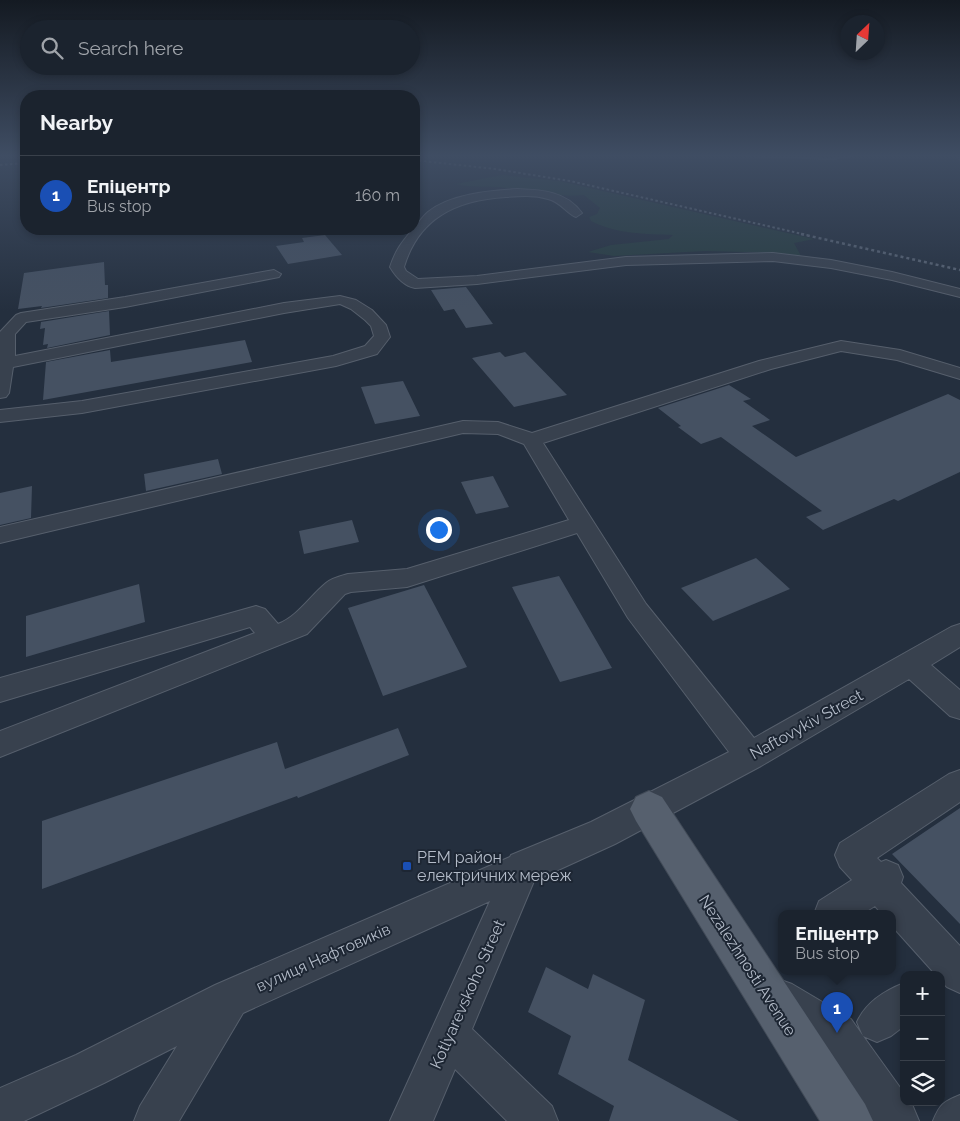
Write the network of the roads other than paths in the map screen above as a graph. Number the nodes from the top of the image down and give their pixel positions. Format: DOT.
graph roads {
  1 [pos="450,206"];
  2 [pos="570,206"];
  3 [pos="576,213"];
  4 [pos="420,229"];
  5 [pos="415,235"];
  6 [pos="274,274"];
  7 [pos="960,293"];
  8 [pos="7,363"];
  9 [pos="960,374"];
  10 [pos="0,393"];
  11 [pos="0,416"];
  12 [pos="531,440"];
  13 [pos="583,523"];
  14 [pos="0,535"];
  15 [pos="960,634"];
  16 [pos="273,637"];
  17 [pos="911,664"];
  18 [pos="0,690"];
  19 [pos="960,707"];
  20 [pos="0,744"];
  21 [pos="750,756"];
  22 [pos="960,784"];
  23 [pos="960,799"];
  24 [pos="649,809"];
  25 [pos="523,867"];
  26 [pos="873,867"];
  27 [pos="835,910"];
  28 [pos="954,966"];
  29 [pos="764,990"];
  30 [pos="229,999"];
  31 [pos="449,1036"];
  32 [pos="0,1110"];
  33 [pos="960,1116"];
  34 [pos="155,1121"];
  35 [pos="411,1121"];
  36 [pos="537,1121"];
  37 [pos="848,1121"];
  38 [pos="898,1121"];
  39 [pos="954,1121"];
  1 -- 4 [label="street"];
  2 -- 3 [label="street"];
  5 -- 7 [label="street"];
  6 -- 8 [label="street"];
  8 -- 10 [label="street"];
  8 -- 11 [label="street"];
  9 -- 12 [label="street"];
  12 -- 13 [label="street"];
  12 -- 14 [label="street"];
  13 -- 16 [label="street"];
  13 -- 21 [label="street"];
  15 -- 17 [label="street, Naftovykiv Street"];
  16 -- 18 [label="street"];
  16 -- 20 [label="street"];
  17 -- 19 [label="street"];
  17 -- 21 [label="street, Naftovykiv Street"];
  21 -- 24 [label="street, Naftovykiv Street"];
  22 -- 26 [label="street"];
  23 -- 26 [label="street"];
  24 -- 25 [label="street, вулиця Нафтовиків"];
  24 -- 29 [label="main road, Nezalezhnosti Avenue"];
  25 -- 30 [label="street, вулиця Нафтовиків"];
  25 -- 31 [label="street, Kotlyarevskoho Street"];
  26 -- 27 [label="street"];
  26 -- 28 [label="street"];
  29 -- 37 [label="main road, Nezalezhnosti Avenue"];
  29 -- 38 [label="street"];
  30 -- 32 [label="street, вулиця Нафтовиків"];
  30 -- 34 [label="street"];
  31 -- 35 [label="street, Kotlyarevskoho Street"];
  31 -- 36 [label="street"];
  33 -- 39 [label="street"];
}
